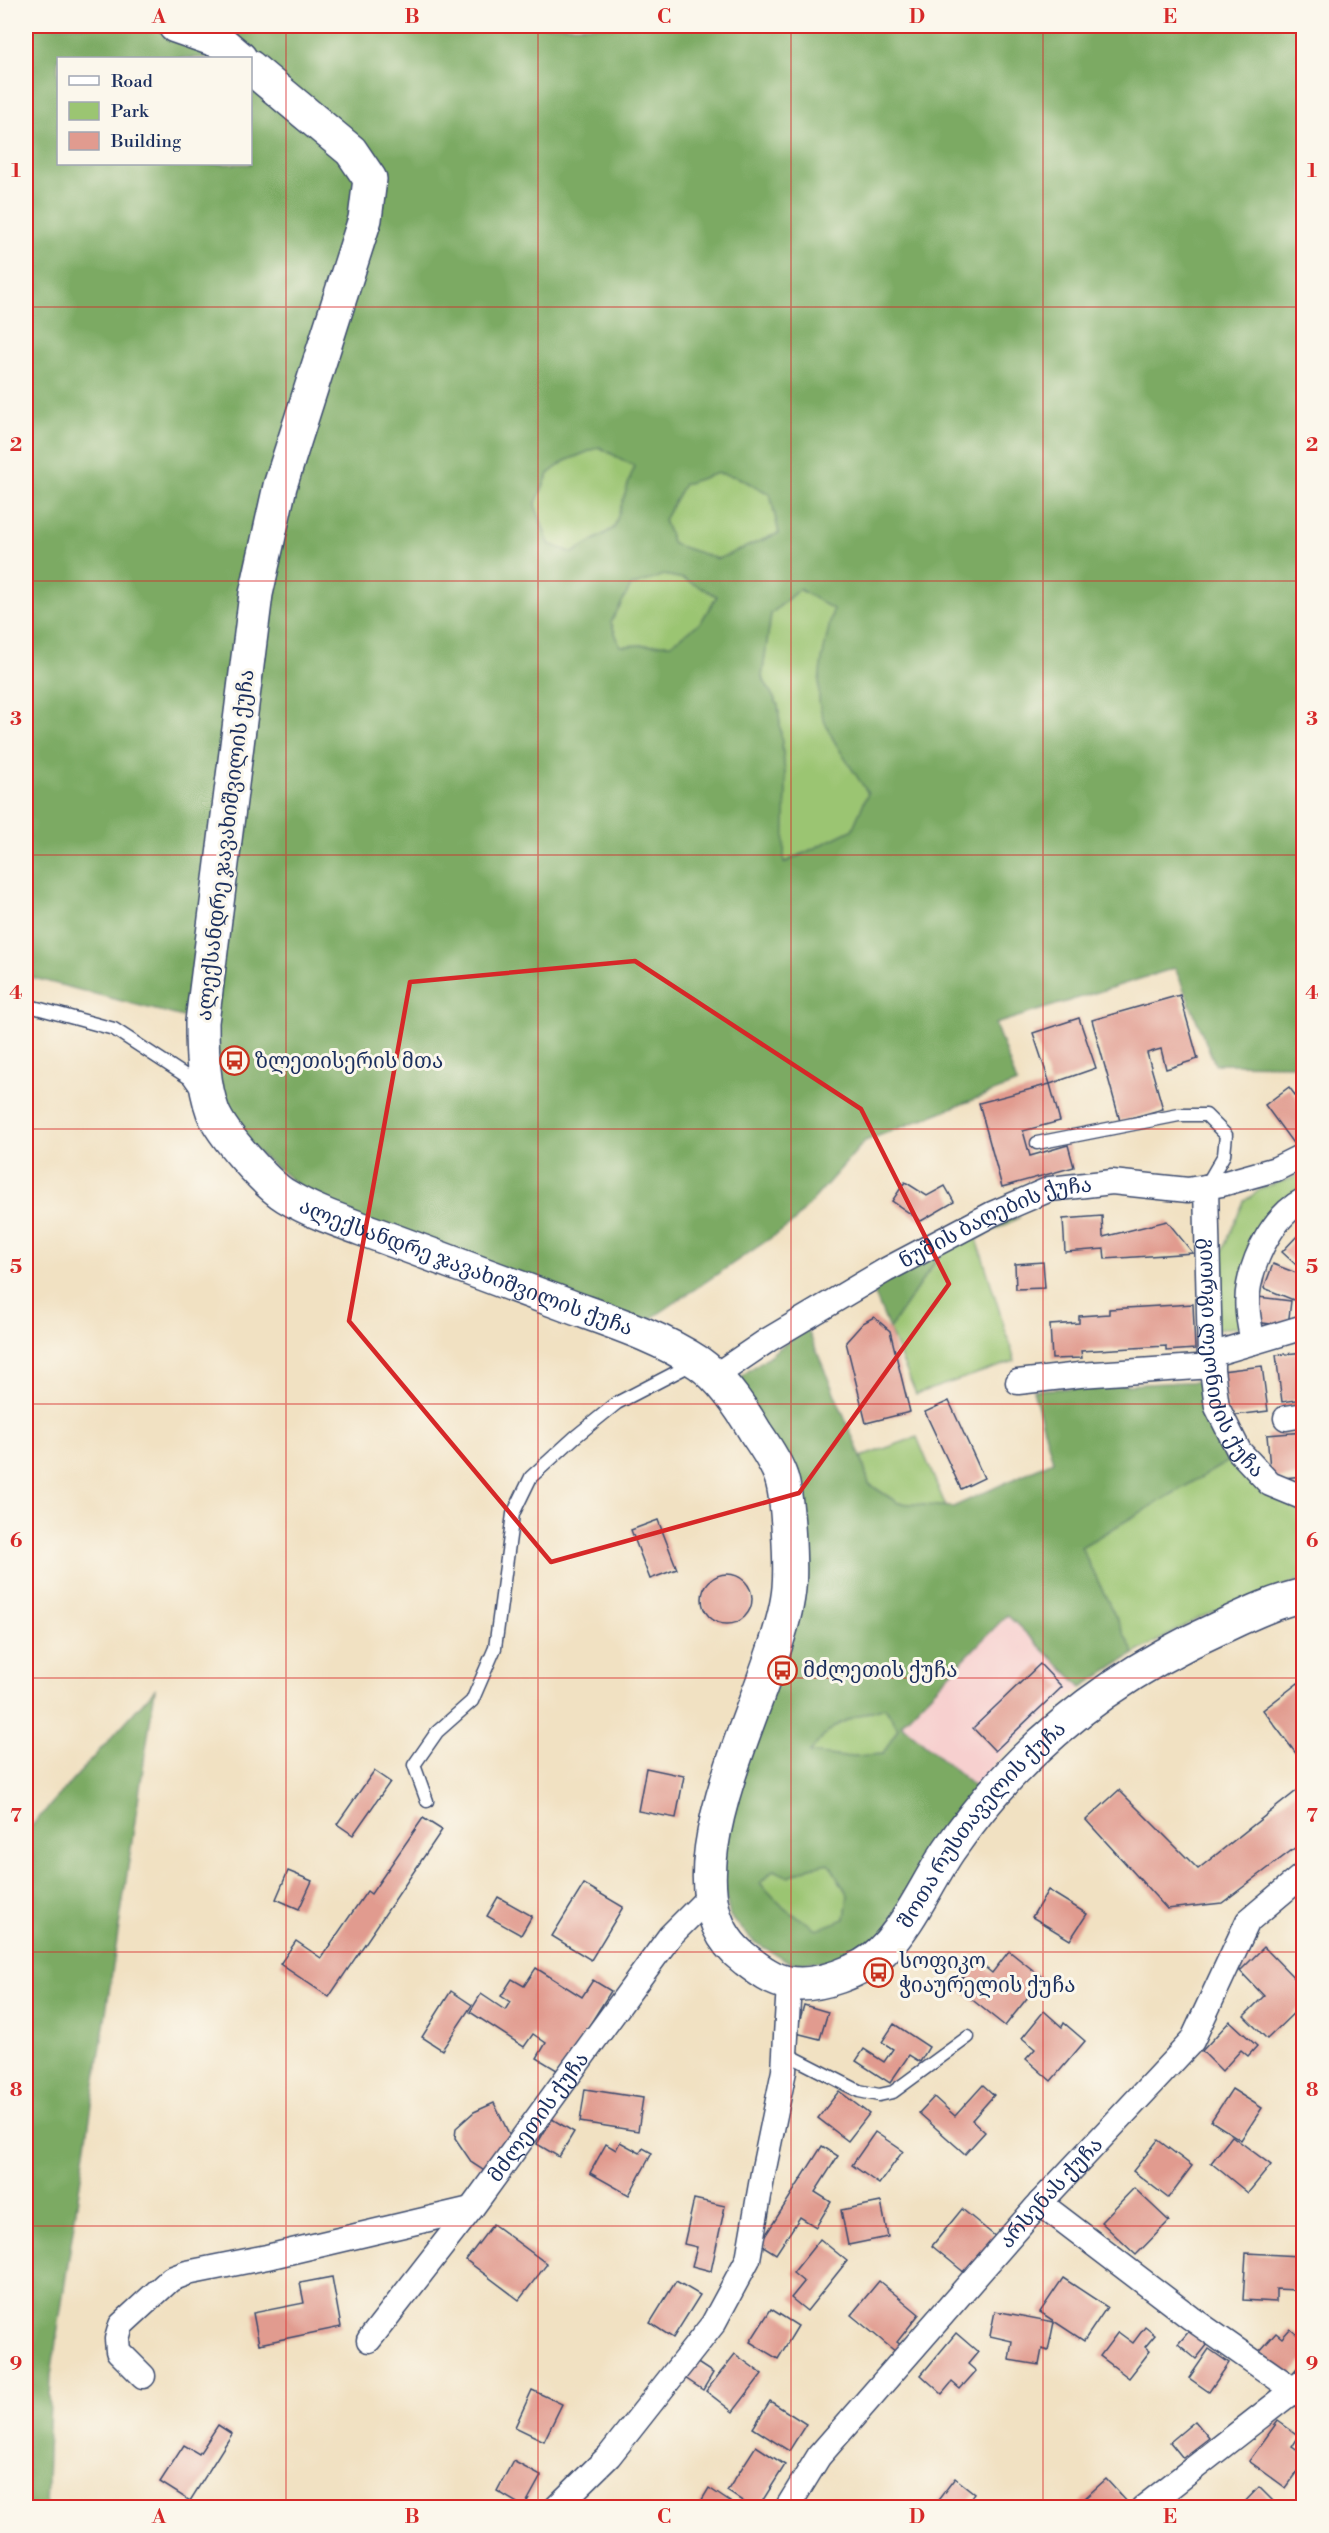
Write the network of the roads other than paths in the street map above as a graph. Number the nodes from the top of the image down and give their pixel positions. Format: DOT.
graph roads {
  1 [pos="176,26"];
  2 [pos="239,57"];
  3 [pos="252,69"];
  4 [pos="26,1005"];
  5 [pos="214,1116"];
  6 [pos="1037,1143"];
  7 [pos="1304,1155"];
  8 [pos="1206,1187"];
  9 [pos="1304,1200"];
  10 [pos="1304,1327"];
  11 [pos="1253,1342"];
  12 [pos="1211,1360"];
  13 [pos="706,1368"];
  14 [pos="1018,1382"];
  15 [pos="1304,1498"];
  16 [pos="1304,1595"];
  17 [pos="427,1801"];
  18 [pos="1304,1874"];
  19 [pos="711,1896"];
  20 [pos="789,1984"];
  21 [pos="968,2037"];
  22 [pos="785,2054"];
  23 [pos="1040,2203"];
  24 [pos="471,2209"];
  25 [pos="369,2340"];
  26 [pos="143,2376"];
  27 [pos="1300,2389"];
  28 [pos="1152,2505"];
  29 [pos="556,2508"];
  30 [pos="787,2508"];
  1 -- 2 [label="main road"];
  3 -- 5 [label="main road, ალექსანდრე ჯავახიშვილის ქუჩა"];
  4 -- 5 [label="lane"];
  5 -- 13 [label="main road, ალექსანდრე ჯავახიშვილის ქუჩა"];
  6 -- 8 [label="lane"];
  7 -- 8 [label="street, ნუშის ბაღების ქუჩა"];
  8 -- 12 [label="street, გიორგი ლეონიძის ქუჩა"];
  8 -- 13 [label="street, ნუშის ბაღების ქუჩა"];
  9 -- 11 [label="street"];
  10 -- 11 [label="street"];
  11 -- 12 [label="street"];
  12 -- 14 [label="street"];
  12 -- 15 [label="street, გიორგი ლეონიძის ქუჩა"];
  13 -- 17 [label="lane"];
  13 -- 19 [label="main road, შოთა რუსთაველის ქუჩა"];
  16 -- 20 [label="main road, შოთა რუსთაველის ქუჩა"];
  18 -- 23 [label="street, არსენას ქუჩა"];
  19 -- 20 [label="main road, შოთა რუსთაველის ქუჩა"];
  19 -- 24 [label="street, მძლეთის ქუჩა"];
  20 -- 22 [label="street"];
  21 -- 22 [label="lane"];
  22 -- 29 [label="street"];
  23 -- 27 [label="street"];
  23 -- 30 [label="street, არსენას ქუჩა"];
  24 -- 25 [label="street, მძლეთის ქუჩა"];
  24 -- 26 [label="street"];
  27 -- 28 [label="street"];
}
